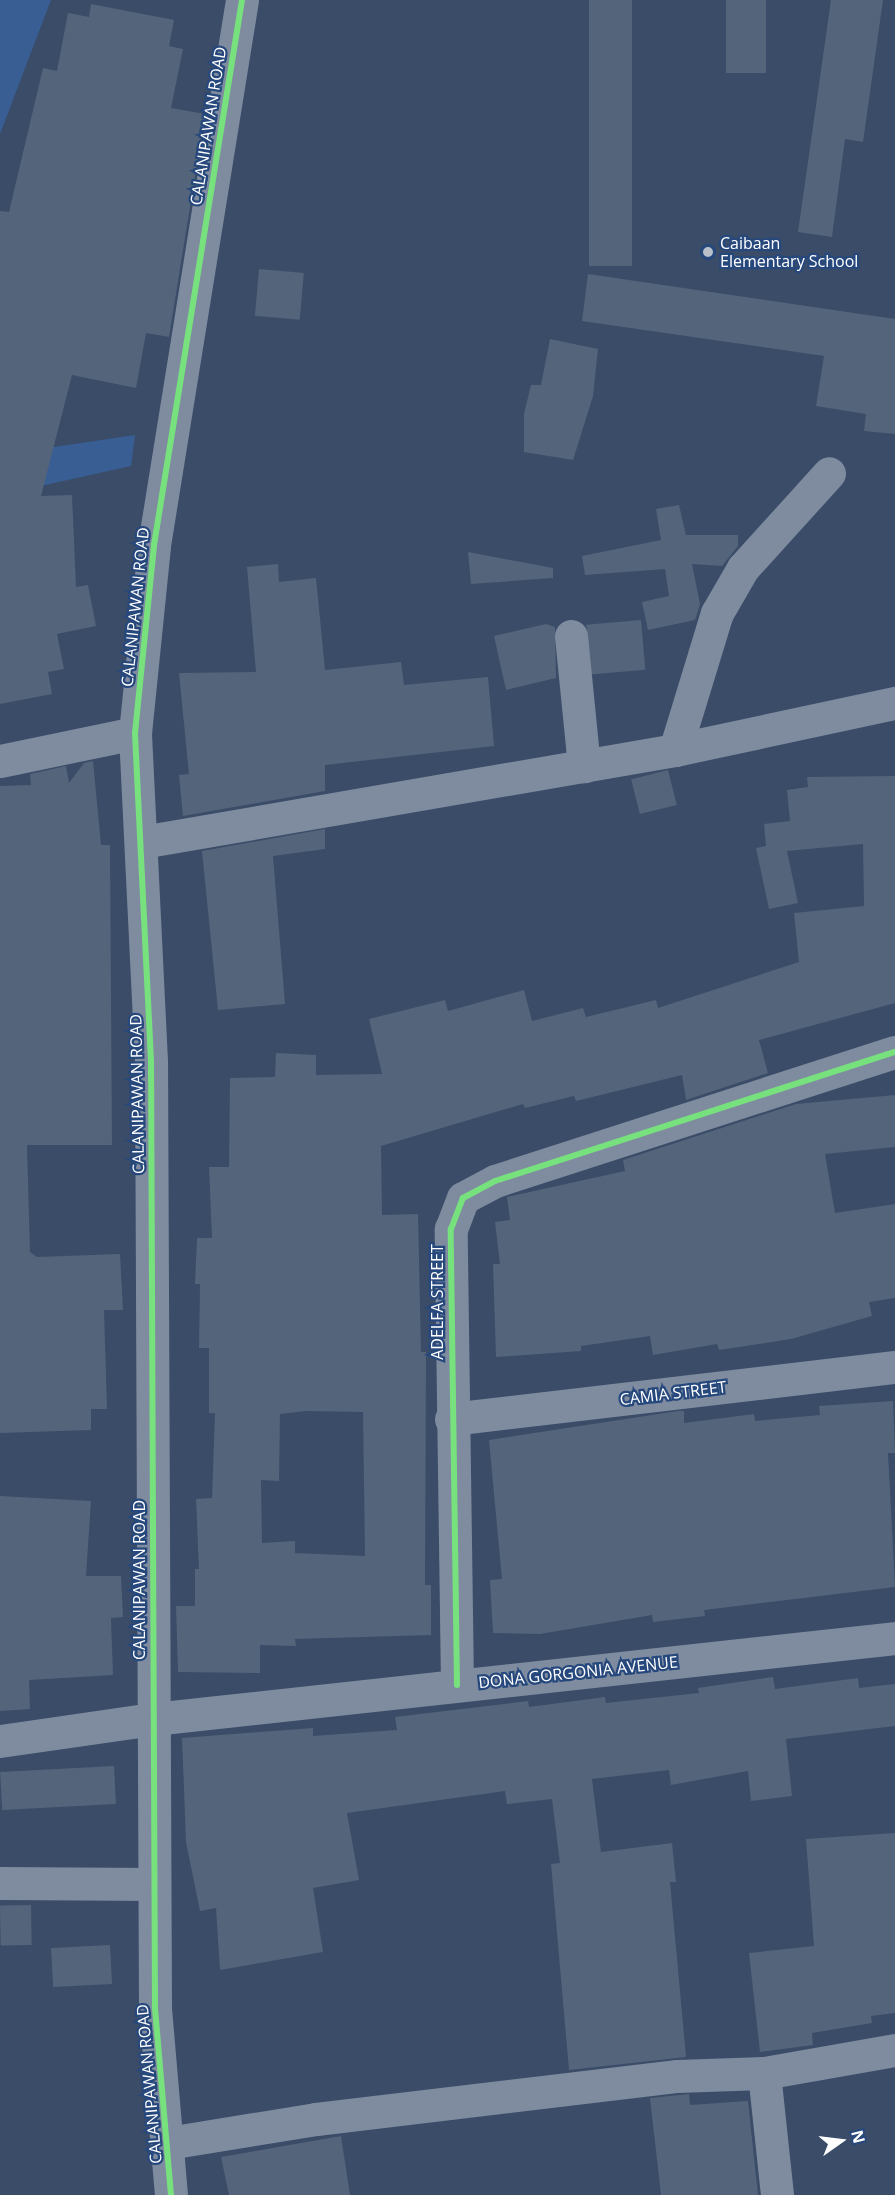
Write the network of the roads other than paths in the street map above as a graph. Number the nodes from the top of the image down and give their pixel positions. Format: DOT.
graph roads {
  1 [pos="242,0"];
  2 [pos="829,473"];
  3 [pos="571,636"];
  4 [pos="895,703"];
  5 [pos="135,733"];
  6 [pos="675,750"];
  7 [pos="0,761"];
  8 [pos="584,766"];
  9 [pos="142,842"];
  10 [pos="895,1052"];
  11 [pos="895,1367"];
  12 [pos="451,1419"];
  13 [pos="895,1638"];
  14 [pos="458,1685"];
  15 [pos="153,1719"];
  16 [pos="0,1741"];
  17 [pos="0,1883"];
  18 [pos="154,1884"];
  19 [pos="895,2049"];
  20 [pos="764,2073"];
  21 [pos="168,2143"];
  22 [pos="171,2195"];
  23 [pos="777,2195"];
  1 -- 5 [label="street, CALANIPAWAN ROAD"];
  2 -- 6 [label="street"];
  3 -- 8 [label="street"];
  4 -- 6 [label="street"];
  5 -- 7 [label="street"];
  5 -- 9 [label="street, CALANIPAWAN ROAD"];
  6 -- 8 [label="street"];
  8 -- 9 [label="street"];
  9 -- 15 [label="street, CALANIPAWAN ROAD"];
  10 -- 12 [label="street, ADELFA STREET"];
  11 -- 12 [label="street, CAMIA STREET"];
  12 -- 14 [label="street, ADELFA STREET"];
  13 -- 14 [label="street, DONA GORGONIA AVENUE"];
  14 -- 15 [label="street, DONA GORGONIA AVENUE"];
  15 -- 16 [label="street, DONA GORGONIA AVENUE"];
  15 -- 18 [label="street, CALANIPAWAN ROAD"];
  17 -- 18 [label="street"];
  18 -- 21 [label="street, CALANIPAWAN ROAD"];
  19 -- 20 [label="street"];
  20 -- 21 [label="street"];
  20 -- 23 [label="street"];
  21 -- 22 [label="street, CALANIPAWAN ROAD"];
}
